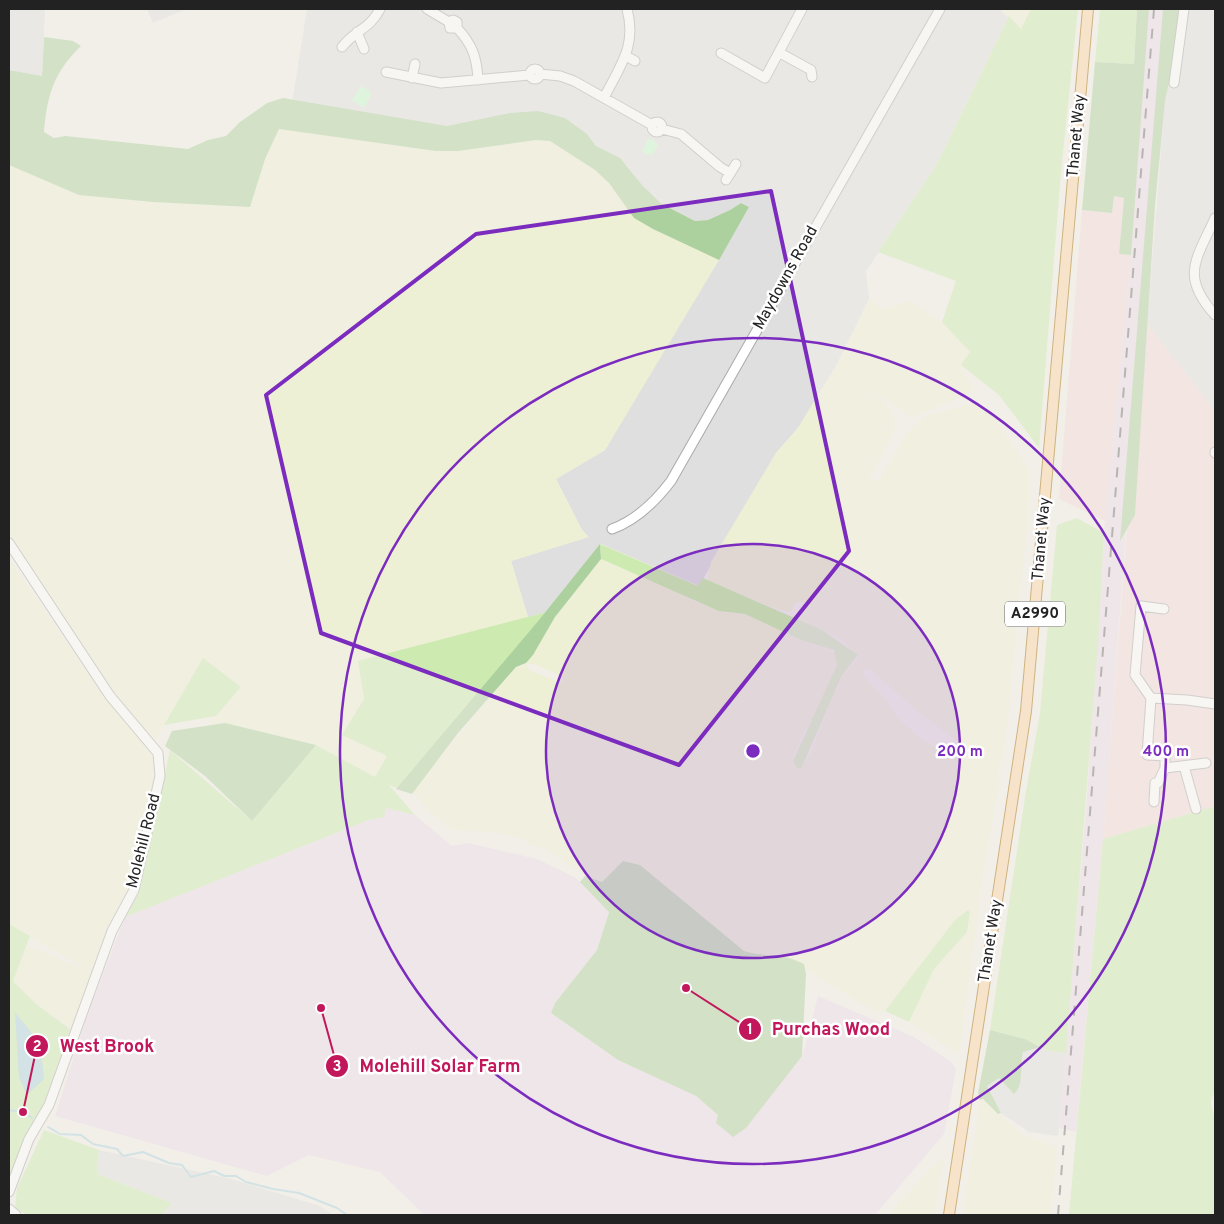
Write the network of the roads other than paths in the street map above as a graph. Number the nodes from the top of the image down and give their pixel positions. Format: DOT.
graph roads {
  1 [pos="380,9"];
  2 [pos="427,9"];
  3 [pos="627,9"];
  4 [pos="802,9"];
  5 [pos="940,9"];
  6 [pos="1088,9"];
  7 [pos="1184,9"];
  8 [pos="357,32"];
  9 [pos="342,47"];
  10 [pos="364,49"];
  11 [pos="721,53"];
  12 [pos="780,53"];
  13 [pos="626,56"];
  14 [pos="635,61"];
  15 [pos="416,64"];
  16 [pos="386,72"];
  17 [pos="812,77"];
  18 [pos="412,78"];
  19 [pos="478,80"];
  20 [pos="1174,84"];
  21 [pos="604,98"];
  22 [pos="731,172"];
  23 [pos="1215,218"];
  24 [pos="1215,315"];
  25 [pos="612,529"];
  26 [pos="9,543"];
  27 [pos="1164,609"];
  28 [pos="1150,698"];
  29 [pos="1215,704"];
  30 [pos="1206,764"];
  31 [pos="1184,766"];
  32 [pos="1165,768"];
  33 [pos="1154,802"];
  34 [pos="1196,810"];
  35 [pos="9,1192"];
  36 [pos="9,1209"];
  37 [pos="16,1215"];
  38 [pos="949,1215"];
  1 -- 8 [label="street"];
  2 -- 19 [label="street"];
  3 -- 13 [label="street"];
  4 -- 12 [label="street"];
  5 -- 25 [label="street, Maydowns Road"];
  6 -- 38 [label="main road, Thanet Way / A2990"];
  7 -- 20 [label="street"];
  8 -- 9 [label="street"];
  8 -- 10 [label="street"];
  11 -- 12 [label="street"];
  12 -- 17 [label="street"];
  13 -- 14 [label="street"];
  13 -- 21 [label="street"];
  15 -- 18 [label="street"];
  16 -- 18 [label="street"];
  18 -- 19 [label="street"];
  19 -- 21 [label="street"];
  21 -- 22 [label="street"];
  23 -- 24 [label="street"];
  26 -- 35 [label="street, Molehill Road"];
  27 -- 28 [label="street"];
  28 -- 29 [label="street"];
  28 -- 32 [label="street"];
  30 -- 31 [label="street"];
  31 -- 32 [label="street"];
  31 -- 34 [label="street"];
  32 -- 33 [label="street"];
  36 -- 37 [label="street"];
}
